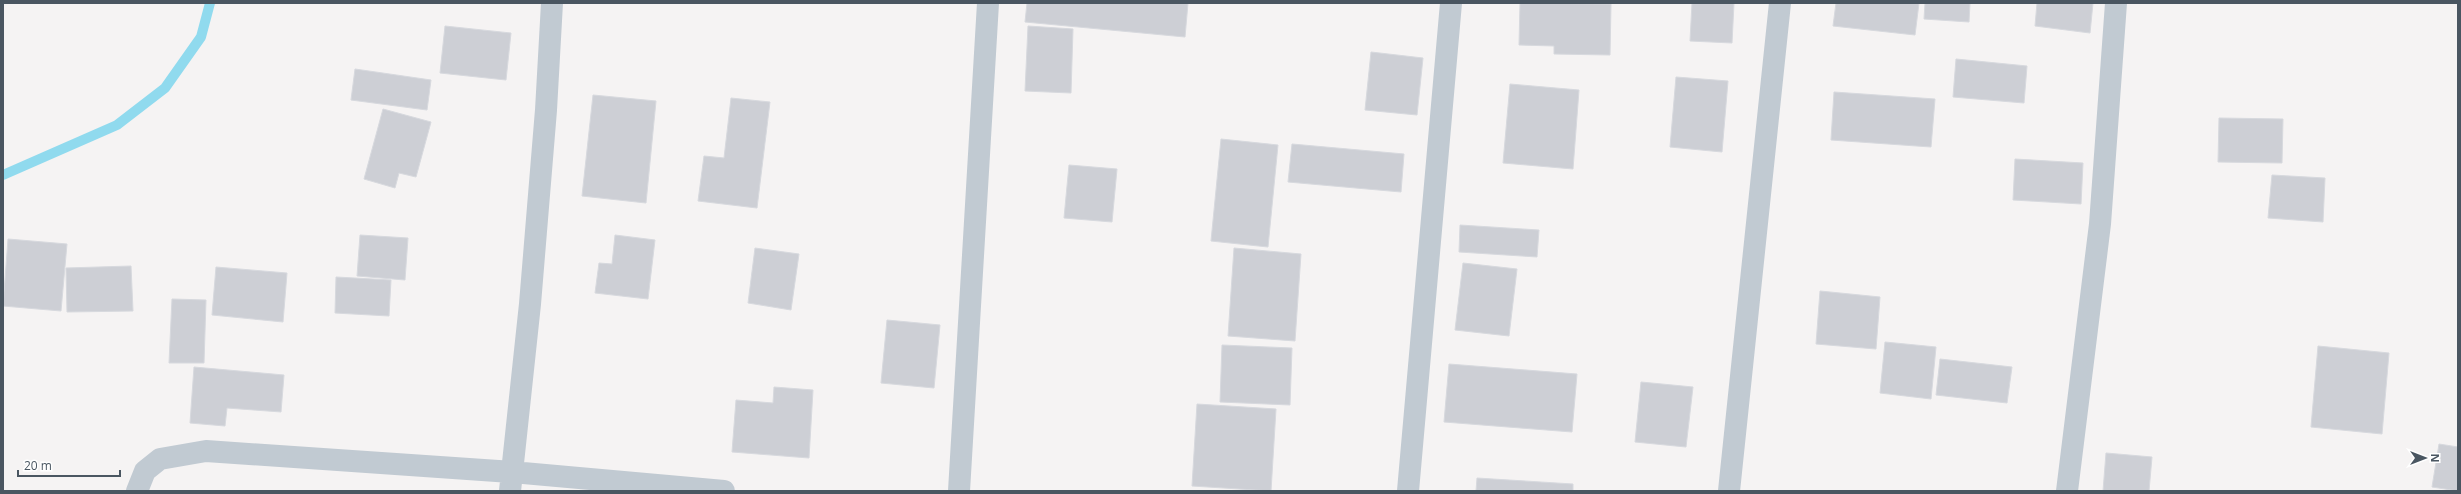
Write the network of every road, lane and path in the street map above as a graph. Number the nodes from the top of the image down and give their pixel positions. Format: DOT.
graph roads {
  1 [pos="552,3"];
  2 [pos="988,3"];
  3 [pos="1451,3"];
  4 [pos="1780,3"];
  5 [pos="2116,3"];
  6 [pos="511,481"];
  7 [pos="137,491"];
  8 [pos="724,491"];
  9 [pos="958,491"];
  10 [pos="1408,491"];
  11 [pos="1730,491"];
  12 [pos="2067,491"];
  1 -- 6 [label="street"];
  2 -- 9 [label="street"];
  3 -- 10 [label="street"];
  4 -- 11 [label="street"];
  5 -- 12 [label="street"];
  6 -- 7 [label="street"];
  6 -- 8 [label="street"];
}
